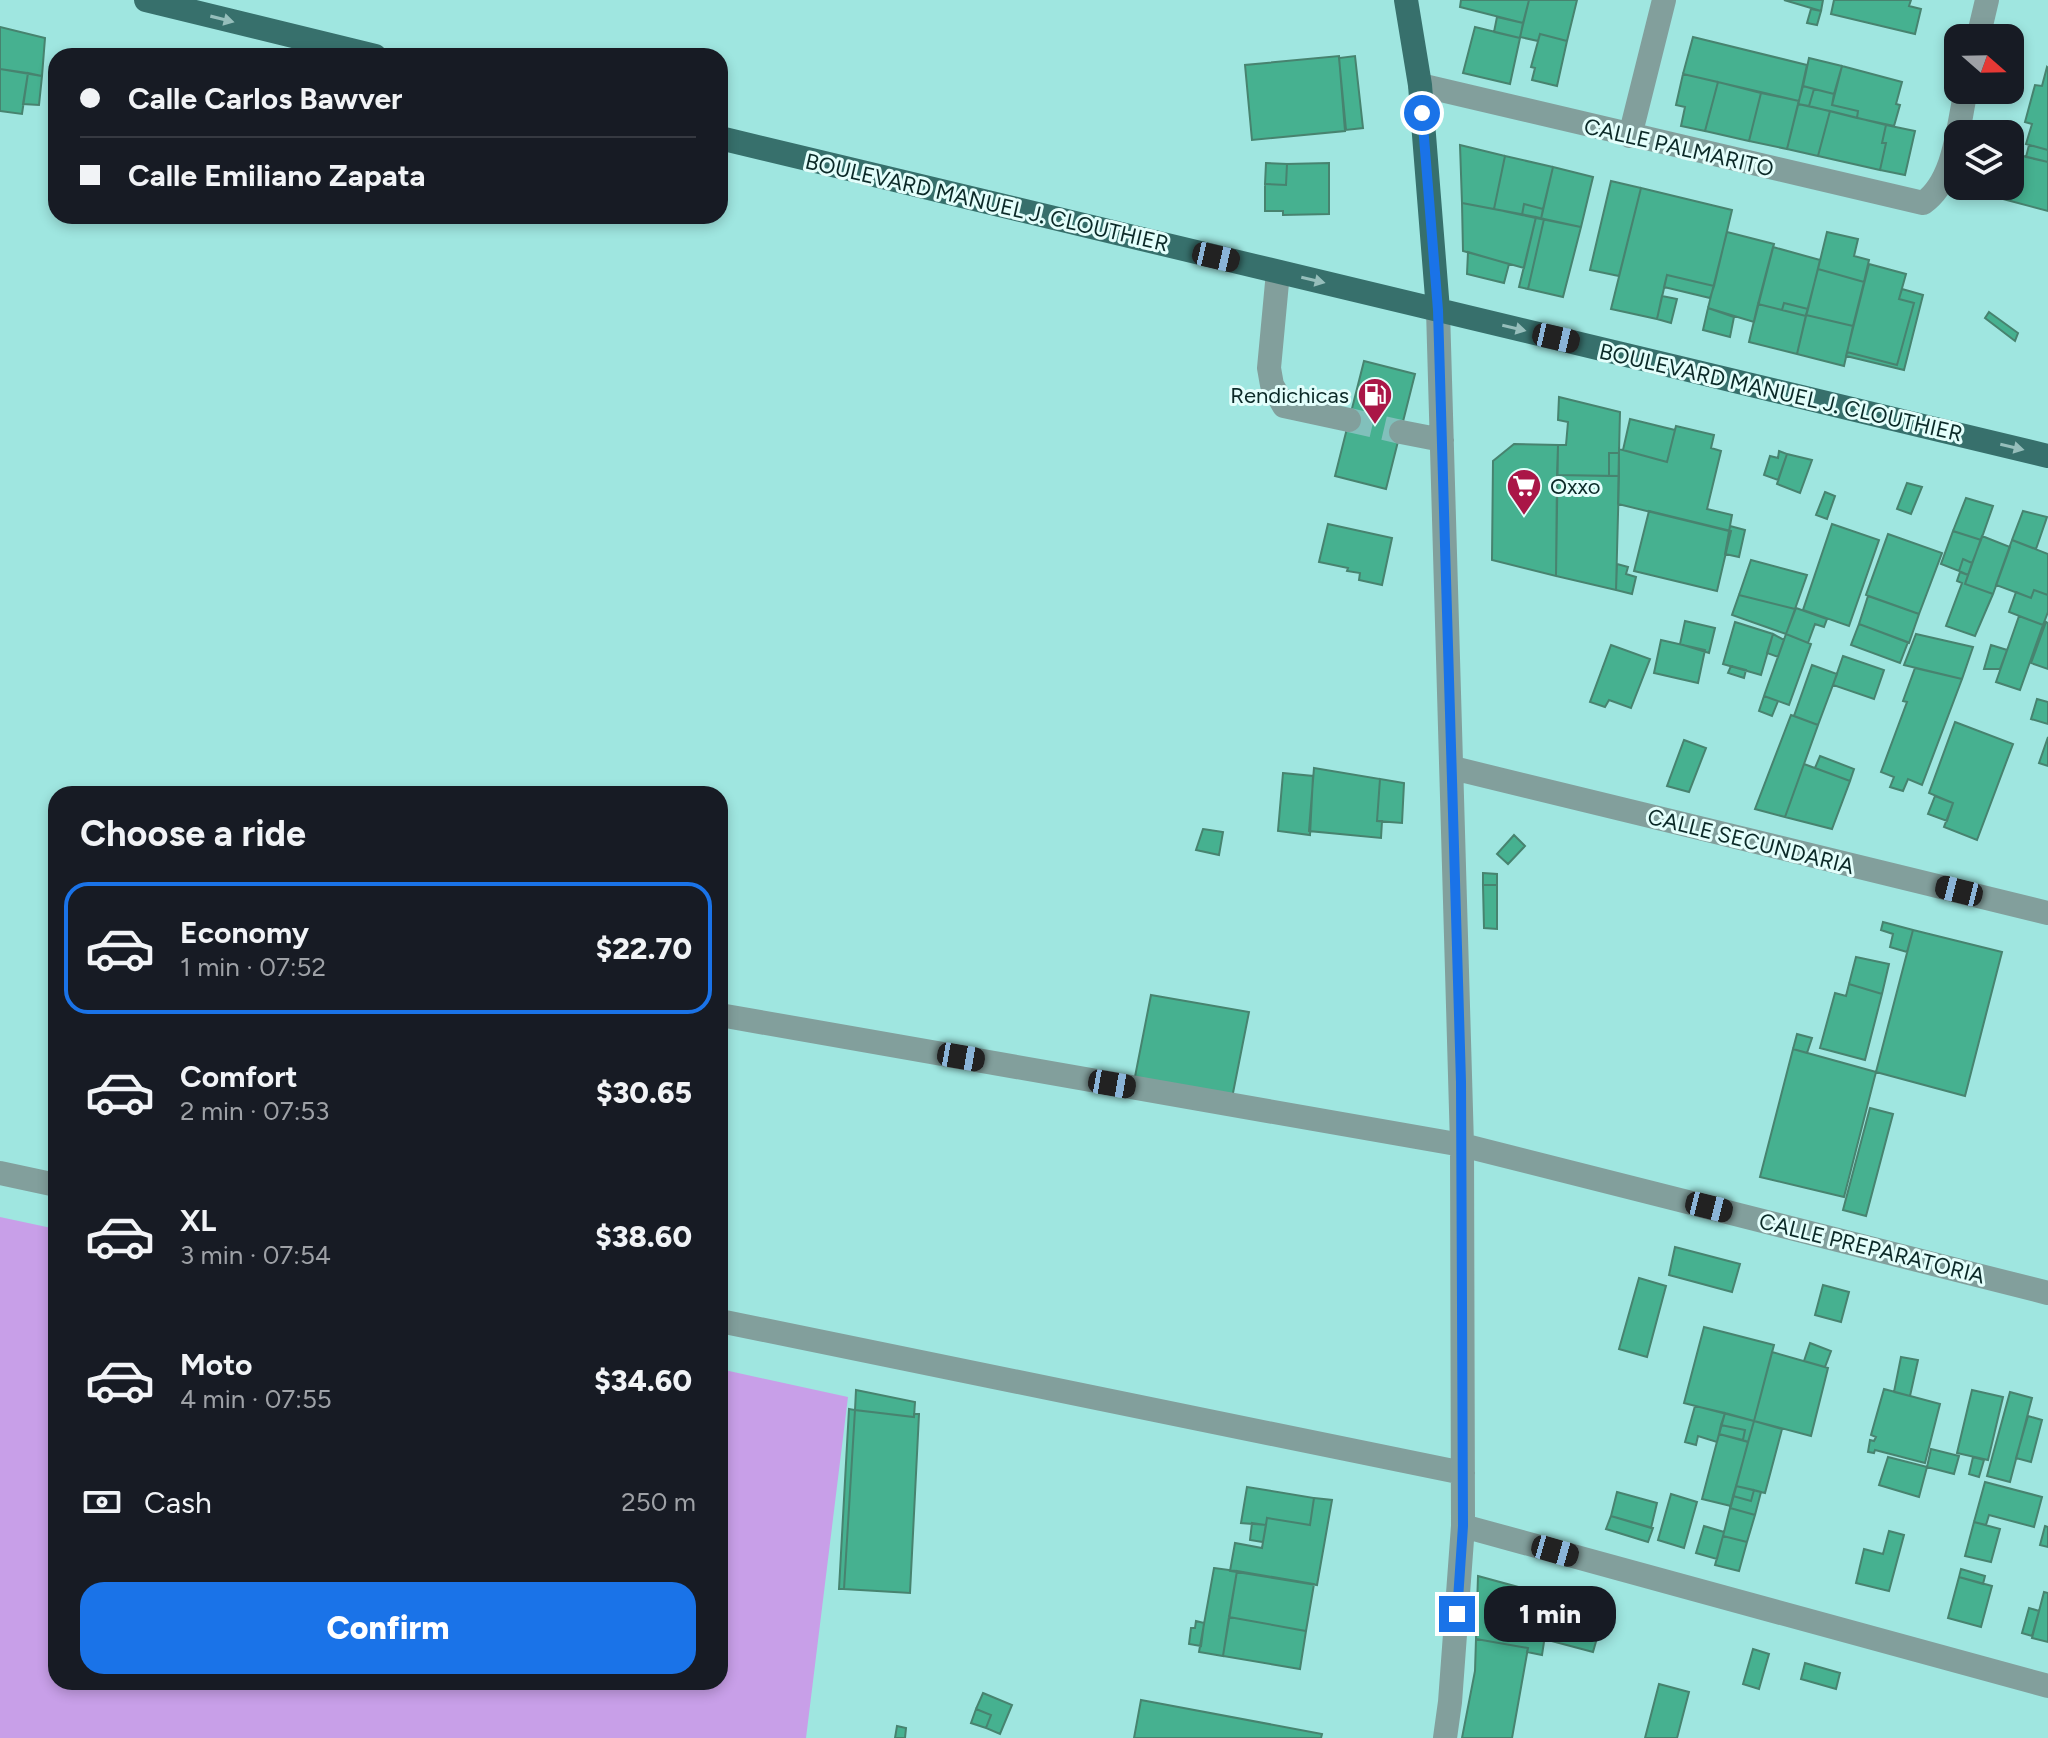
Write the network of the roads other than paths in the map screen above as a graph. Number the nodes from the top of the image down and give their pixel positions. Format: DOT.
graph roads {
  1 [pos="146,0"];
  2 [pos="1406,0"];
  3 [pos="1664,0"];
  4 [pos="1987,0"];
  5 [pos="174,4"];
  6 [pos="1981,24"];
  7 [pos="344,48"];
  8 [pos="1420,85"];
  9 [pos="1963,104"];
  10 [pos="1630,136"];
  11 [pos="728,140"];
  12 [pos="1278,272"];
  13 [pos="1438,310"];
  14 [pos="1349,420"];
  15 [pos="1401,432"];
  16 [pos="1442,440"];
  17 [pos="2048,456"];
  18 [pos="1453,768"];
  19 [pos="2048,913"];
  20 [pos="728,1016"];
  21 [pos="1462,1145"];
  22 [pos="0,1173"];
  23 [pos="48,1183"];
  24 [pos="2048,1293"];
  25 [pos="728,1323"];
  26 [pos="1463,1473"];
  27 [pos="1463,1526"];
  28 [pos="2048,1686"];
  29 [pos="1445,1738"];
  1 -- 5 [label="main road"];
  2 -- 8 [label="main road"];
  3 -- 10 [label="street"];
  4 -- 6 [label="street"];
  5 -- 7 [label="main road, one-way"];
  8 -- 10 [label="street, CALLE PALMARITO"];
  8 -- 13 [label="main road"];
  9 -- 10 [label="street, CALLE PALMARITO"];
  11 -- 12 [label="main road, BOULEVARD MANUEL J. CLOUTHIER"];
  12 -- 13 [label="main road, BOULEVARD MANUEL J. CLOUTHIER, one-way"];
  12 -- 14 [label="street"];
  13 -- 16 [label="street"];
  13 -- 17 [label="main road, BOULEVARD MANUEL J. CLOUTHIER, one-way"];
  15 -- 16 [label="street"];
  16 -- 18 [label="street"];
  18 -- 19 [label="street, CALLE SECUNDARIA"];
  18 -- 21 [label="street"];
  20 -- 21 [label="street, CALLE PREPARATORIA"];
  21 -- 24 [label="street, CALLE PREPARATORIA"];
  21 -- 26 [label="street"];
  22 -- 23 [label="street"];
  25 -- 26 [label="street"];
  26 -- 27 [label="street"];
  27 -- 28 [label="street"];
  27 -- 29 [label="street"];
}
